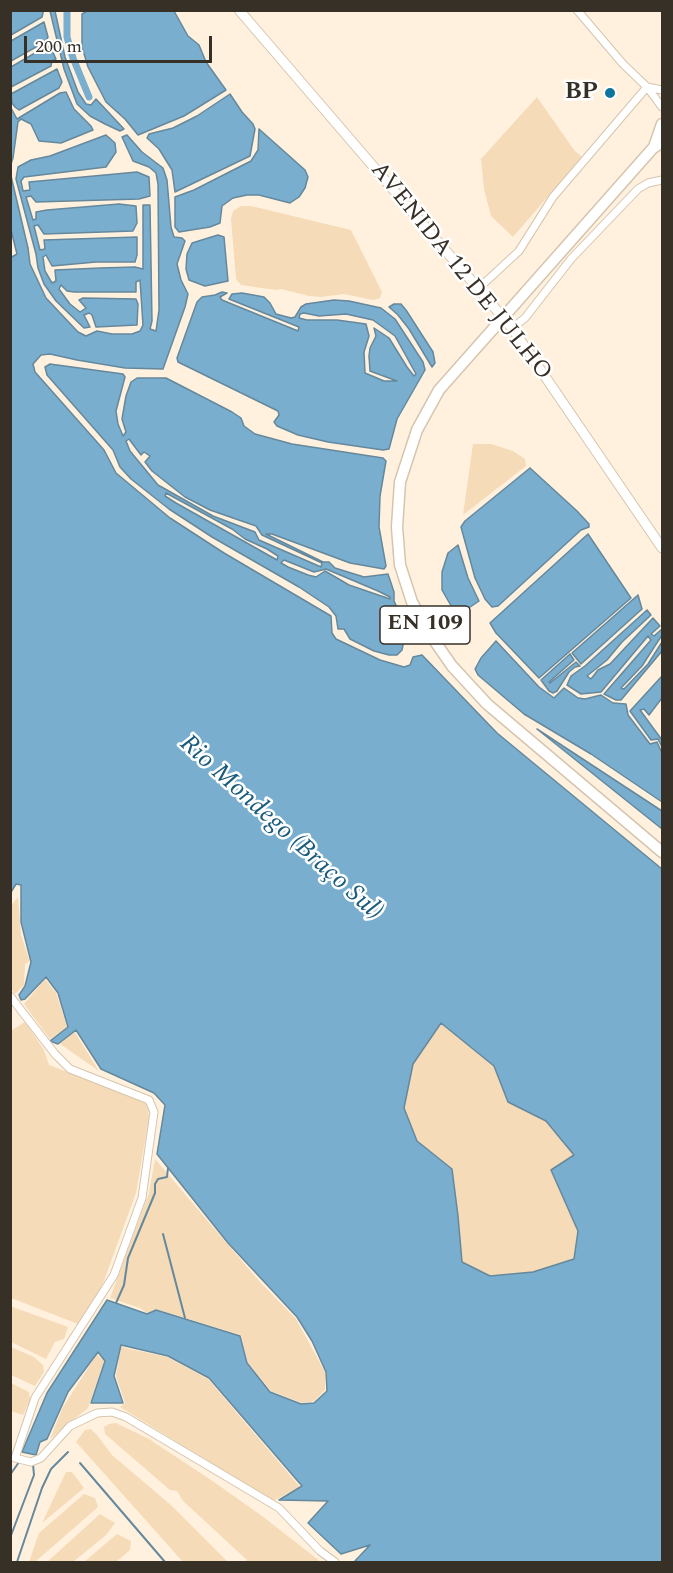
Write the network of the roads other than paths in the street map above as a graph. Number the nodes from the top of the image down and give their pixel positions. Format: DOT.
graph roads {
  1 [pos="239,10"];
  2 [pos="577,10"];
  3 [pos="647,87"];
  4 [pos="663,90"];
  5 [pos="663,107"];
  6 [pos="663,124"];
  7 [pos="658,145"];
  8 [pos="663,180"];
  9 [pos="479,288"];
  10 [pos="512,328"];
  11 [pos="663,548"];
  12 [pos="663,852"];
  13 [pos="10,996"];
  14 [pos="13,1458"];
  15 [pos="334,1563"];
  1 -- 9 [label="main road, AVENIDA 12 DE JULHO"];
  2 -- 3 [label="street"];
  3 -- 4 [label="street"];
  3 -- 5 [label="street"];
  3 -- 9 [label="street"];
  6 -- 7 [label="main road"];
  7 -- 12 [label="main road, EN 109, bridge"];
  8 -- 10 [label="street"];
  9 -- 10 [label="main road, AVENIDA 12 DE JULHO"];
  10 -- 11 [label="main road, AVENIDA 12 DE JULHO"];
  13 -- 14 [label="street"];
  14 -- 15 [label="street"];
}
